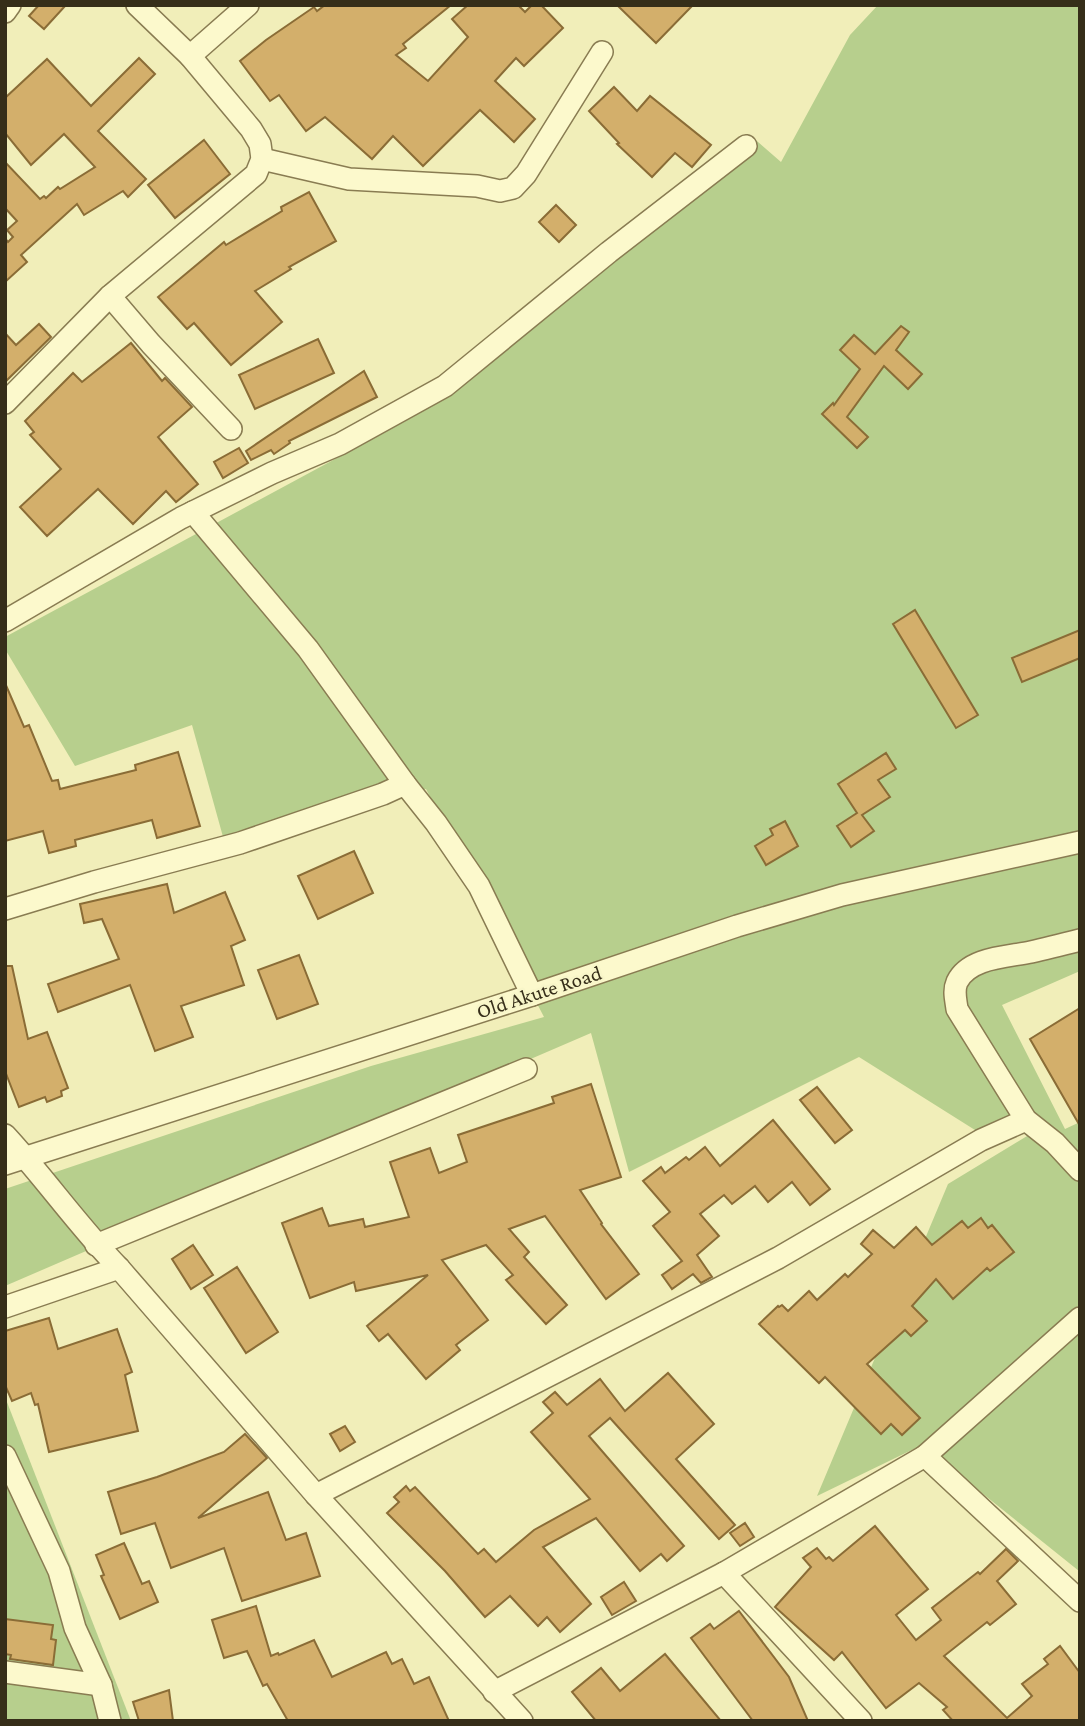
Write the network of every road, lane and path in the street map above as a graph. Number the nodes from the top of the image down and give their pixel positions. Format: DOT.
graph roads {
  1 [pos="10,5"];
  2 [pos="137,5"];
  3 [pos="248,5"];
  4 [pos="5,12"];
  5 [pos="603,52"];
  6 [pos="190,56"];
  7 [pos="746,146"];
  8 [pos="262,159"];
  9 [pos="110,296"];
  10 [pos="5,403"];
  11 [pos="231,429"];
  12 [pos="193,512"];
  13 [pos="5,621"];
  14 [pos="405,784"];
  15 [pos="1080,842"];
  16 [pos="5,909"];
  17 [pos="1080,940"];
  18 [pos="532,995"];
  19 [pos="526,1069"];
  20 [pos="1026,1120"];
  21 [pos="5,1135"];
  22 [pos="26,1158"];
  23 [pos="5,1164"];
  24 [pos="1080,1170"];
  25 [pos="96,1245"];
  26 [pos="120,1268"];
  27 [pos="5,1307"];
  28 [pos="1080,1318"];
  29 [pos="5,1456"];
  30 [pos="925,1456"];
  31 [pos="316,1495"];
  32 [pos="724,1573"];
  33 [pos="1080,1601"];
  34 [pos="5,1672"];
  35 [pos="102,1685"];
  36 [pos="494,1692"];
  37 [pos="110,1721"];
  38 [pos="522,1721"];
  39 [pos="862,1721"];
  1 -- 4 [label="street"];
  2 -- 6 [label="street"];
  3 -- 6 [label="street"];
  5 -- 8 [label="street"];
  6 -- 8 [label="street"];
  7 -- 12 [label="street"];
  8 -- 9 [label="street"];
  9 -- 10 [label="street"];
  9 -- 11 [label="street"];
  12 -- 13 [label="street"];
  12 -- 14 [label="street"];
  14 -- 16 [label="street"];
  14 -- 18 [label="street"];
  15 -- 18 [label="street, Old Akute Road"];
  17 -- 20 [label="street"];
  18 -- 22 [label="street, Old Akute Road"];
  19 -- 25 [label="street"];
  20 -- 24 [label="street"];
  20 -- 31 [label="street"];
  21 -- 22 [label="street"];
  22 -- 23 [label="street, Old Akute Road"];
  22 -- 25 [label="street"];
  25 -- 26 [label="street"];
  26 -- 27 [label="street"];
  26 -- 31 [label="street"];
  28 -- 30 [label="street"];
  29 -- 35 [label="street"];
  30 -- 32 [label="street"];
  30 -- 33 [label="street"];
  31 -- 36 [label="street"];
  32 -- 36 [label="street"];
  32 -- 39 [label="street"];
  34 -- 35 [label="street"];
  35 -- 37 [label="street"];
  36 -- 38 [label="street"];
}
